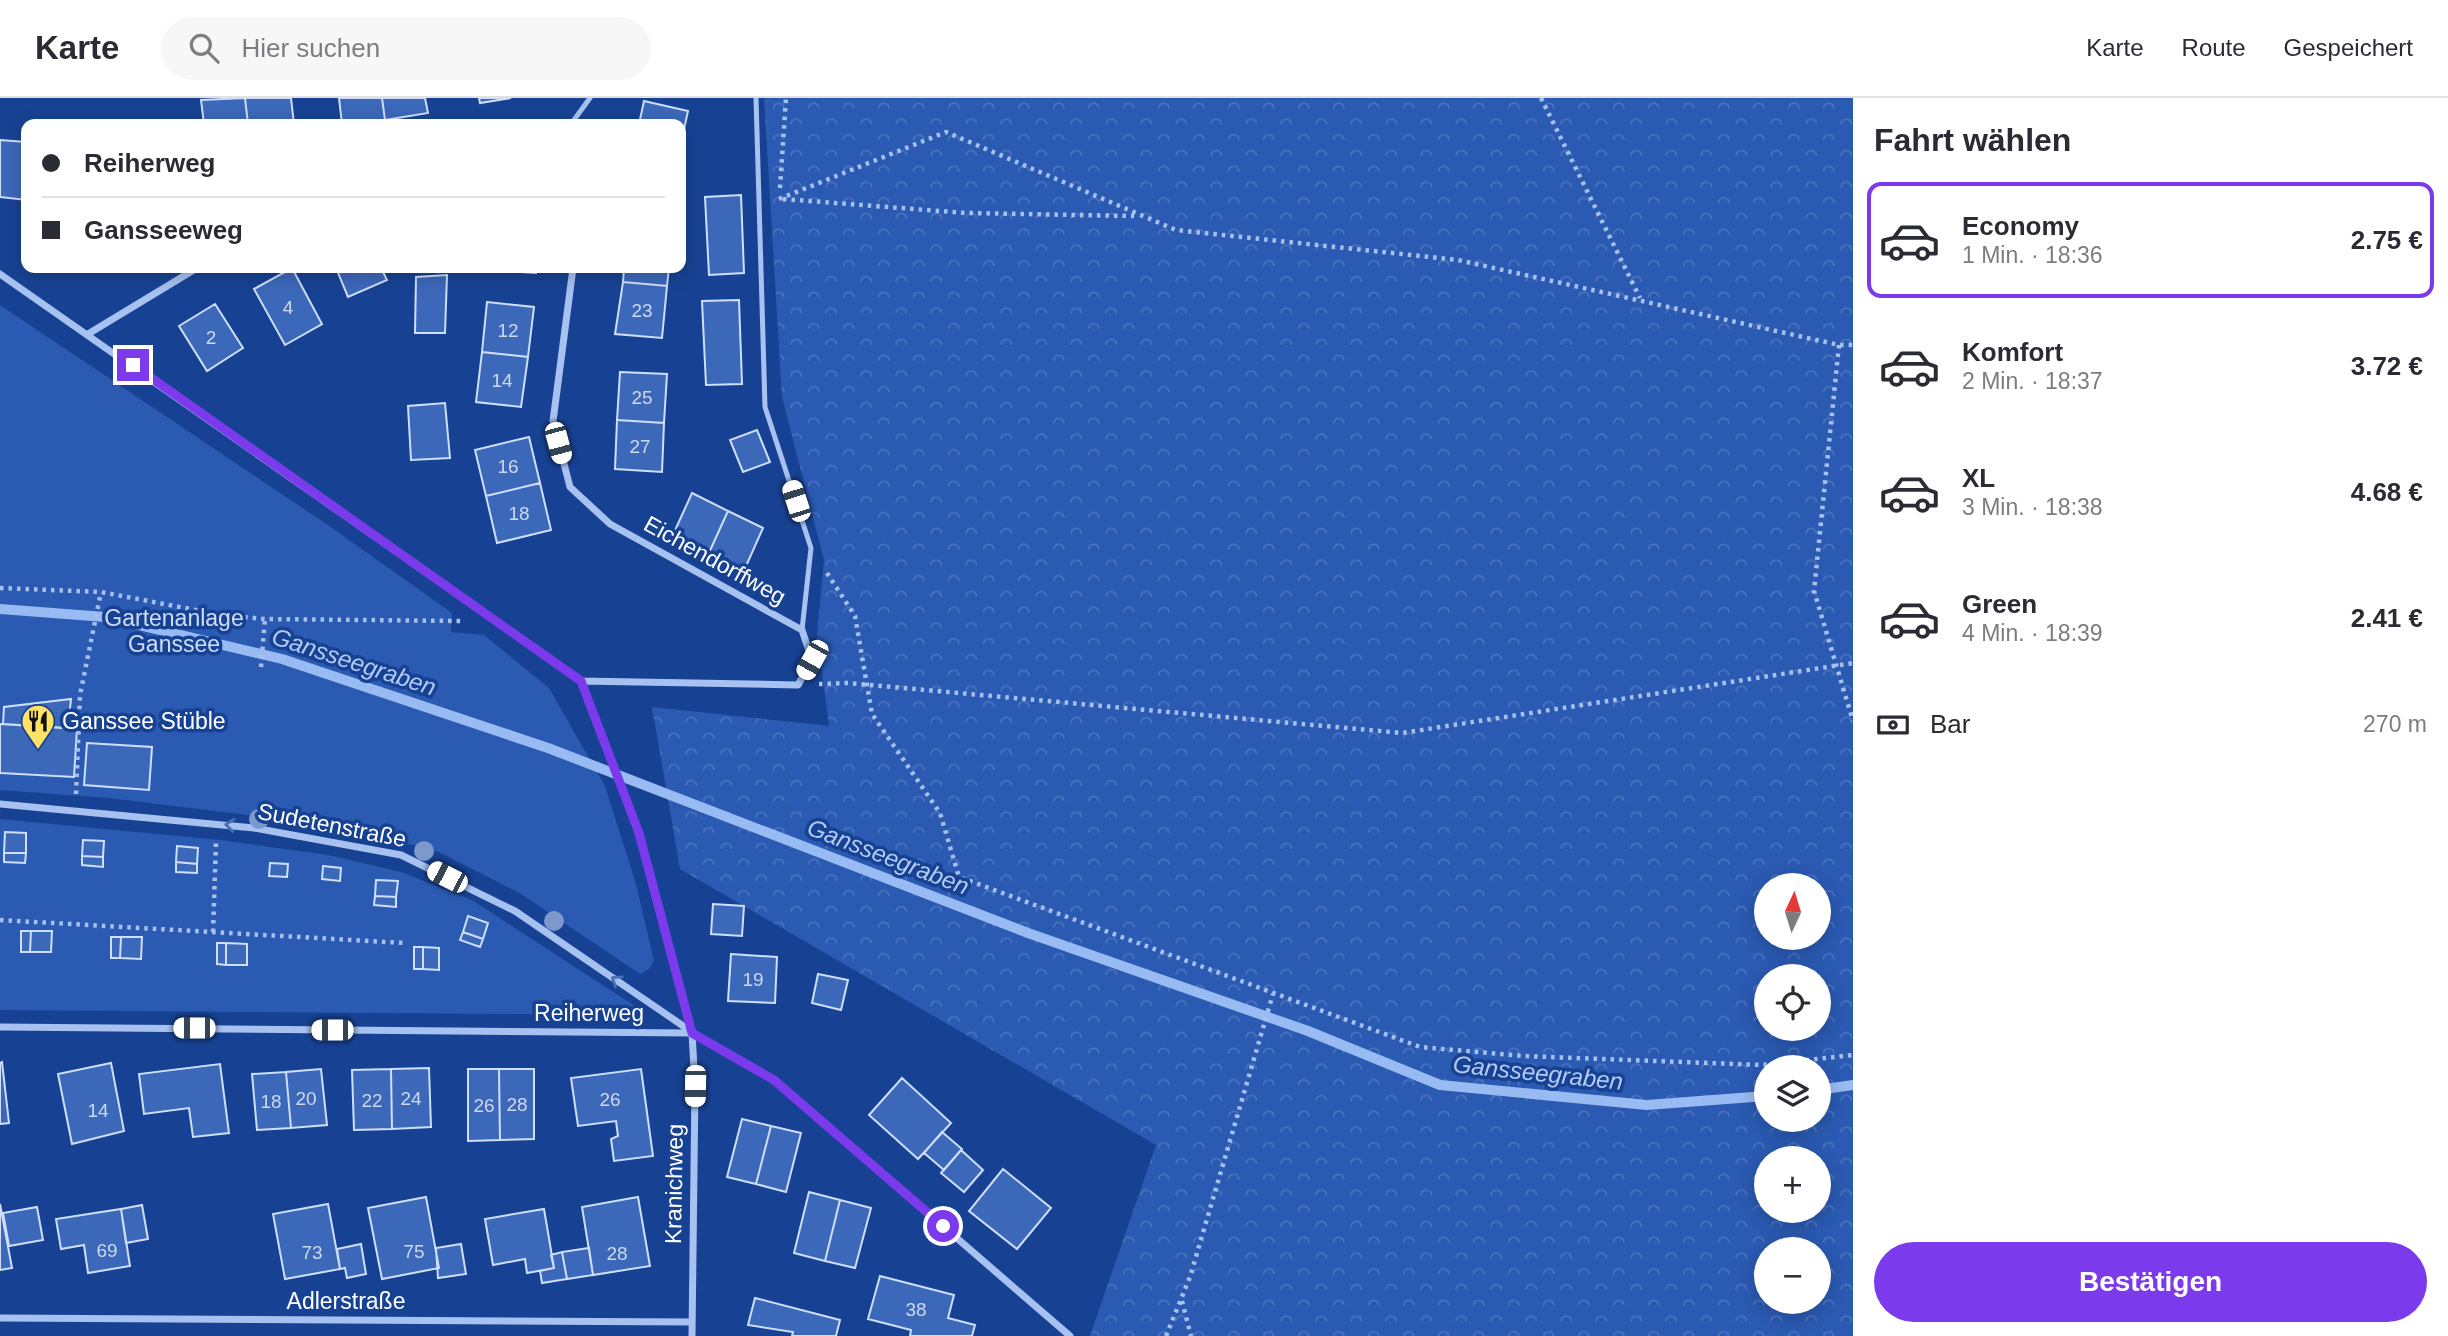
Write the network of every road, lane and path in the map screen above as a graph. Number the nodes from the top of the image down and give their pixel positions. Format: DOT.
graph roads {
  1 [pos="590,98"];
  2 [pos="756,98"];
  3 [pos="786,98"];
  4 [pos="1541,98"];
  5 [pos="575,119"];
  6 [pos="779,199"];
  7 [pos="760,209"];
  8 [pos="1138,216"];
  9 [pos="189,273"];
  10 [pos="572,273"];
  11 [pos="0,274"];
  12 [pos="1641,298"];
  13 [pos="88,334"];
  14 [pos="1839,345"];
  15 [pos="1853,345"];
  16 [pos="811,548"];
  17 [pos="0,588"];
  18 [pos="101,592"];
  19 [pos="492,617"];
  20 [pos="265,619"];
  21 [pos="802,630"];
  22 [pos="1853,663"];
  23 [pos="1834,666"];
  24 [pos="261,667"];
  25 [pos="581,681"];
  26 [pos="798,685"];
  27 [pos="867,685"];
  28 [pos="1853,720"];
  29 [pos="0,804"];
  30 [pos="76,809"];
  31 [pos="217,824"];
  32 [pos="0,920"];
  33 [pos="213,932"];
  34 [pos="405,943"];
  35 [pos="1273,994"];
  36 [pos="0,1027"];
  37 [pos="692,1033"];
  38 [pos="1853,1055"];
  39 [pos="1182,1300"];
  40 [pos="0,1318"];
  41 [pos="692,1322"];
  42 [pos="692,1336"];
  43 [pos="1070,1336"];
  44 [pos="1166,1336"];
  45 [pos="1191,1336"];
  1 -- 5 [label="lane"];
  2 -- 7 [label="lane"];
  3 -- 6 [label="path"];
  4 -- 12 [label="path"];
  6 -- 7 [label="path"];
  6 -- 8 [label="path"];
  6 -- 8 [label="path"];
  7 -- 16 [label="lane"];
  8 -- 12 [label="path"];
  9 -- 13 [label="street"];
  10 -- 21 [label="street, Eichendorffweg"];
  11 -- 13 [label="street"];
  12 -- 14 [label="path"];
  13 -- 19 [label="street"];
  14 -- 15 [label="path"];
  14 -- 23 [label="path"];
  16 -- 21 [label="lane"];
  16 -- 27 [label="path"];
  17 -- 18 [label="path"];
  18 -- 20 [label="path"];
  18 -- 30 [label="path"];
  19 -- 20 [label="path"];
  19 -- 25 [label="street"];
  20 -- 24 [label="path"];
  21 -- 26 [label="street, Eichendorffweg"];
  22 -- 23 [label="path"];
  23 -- 27 [label="path"];
  23 -- 28 [label="path"];
  25 -- 26 [label="street"];
  25 -- 37 [label="street, Kranichweg"];
  26 -- 27 [label="path"];
  27 -- 35 [label="path"];
  29 -- 30 [label="street, Sudetenstraße"];
  30 -- 31 [label="street, Sudetenstraße"];
  31 -- 33 [label="path"];
  37 -- 31 [label="street, Sudetenstraße, one-way"];
  32 -- 33 [label="path"];
  33 -- 34 [label="path"];
  35 -- 38 [label="path"];
  35 -- 39 [label="path"];
  36 -- 37 [label="street, Reiherweg"];
  37 -- 41 [label="street, Kranichweg"];
  37 -- 43 [label="street, Reiherweg"];
  39 -- 44 [label="path"];
  39 -- 45 [label="path"];
  40 -- 41 [label="street, Adlerstraße"];
  41 -- 42 [label="street, Kranichweg"];
}
